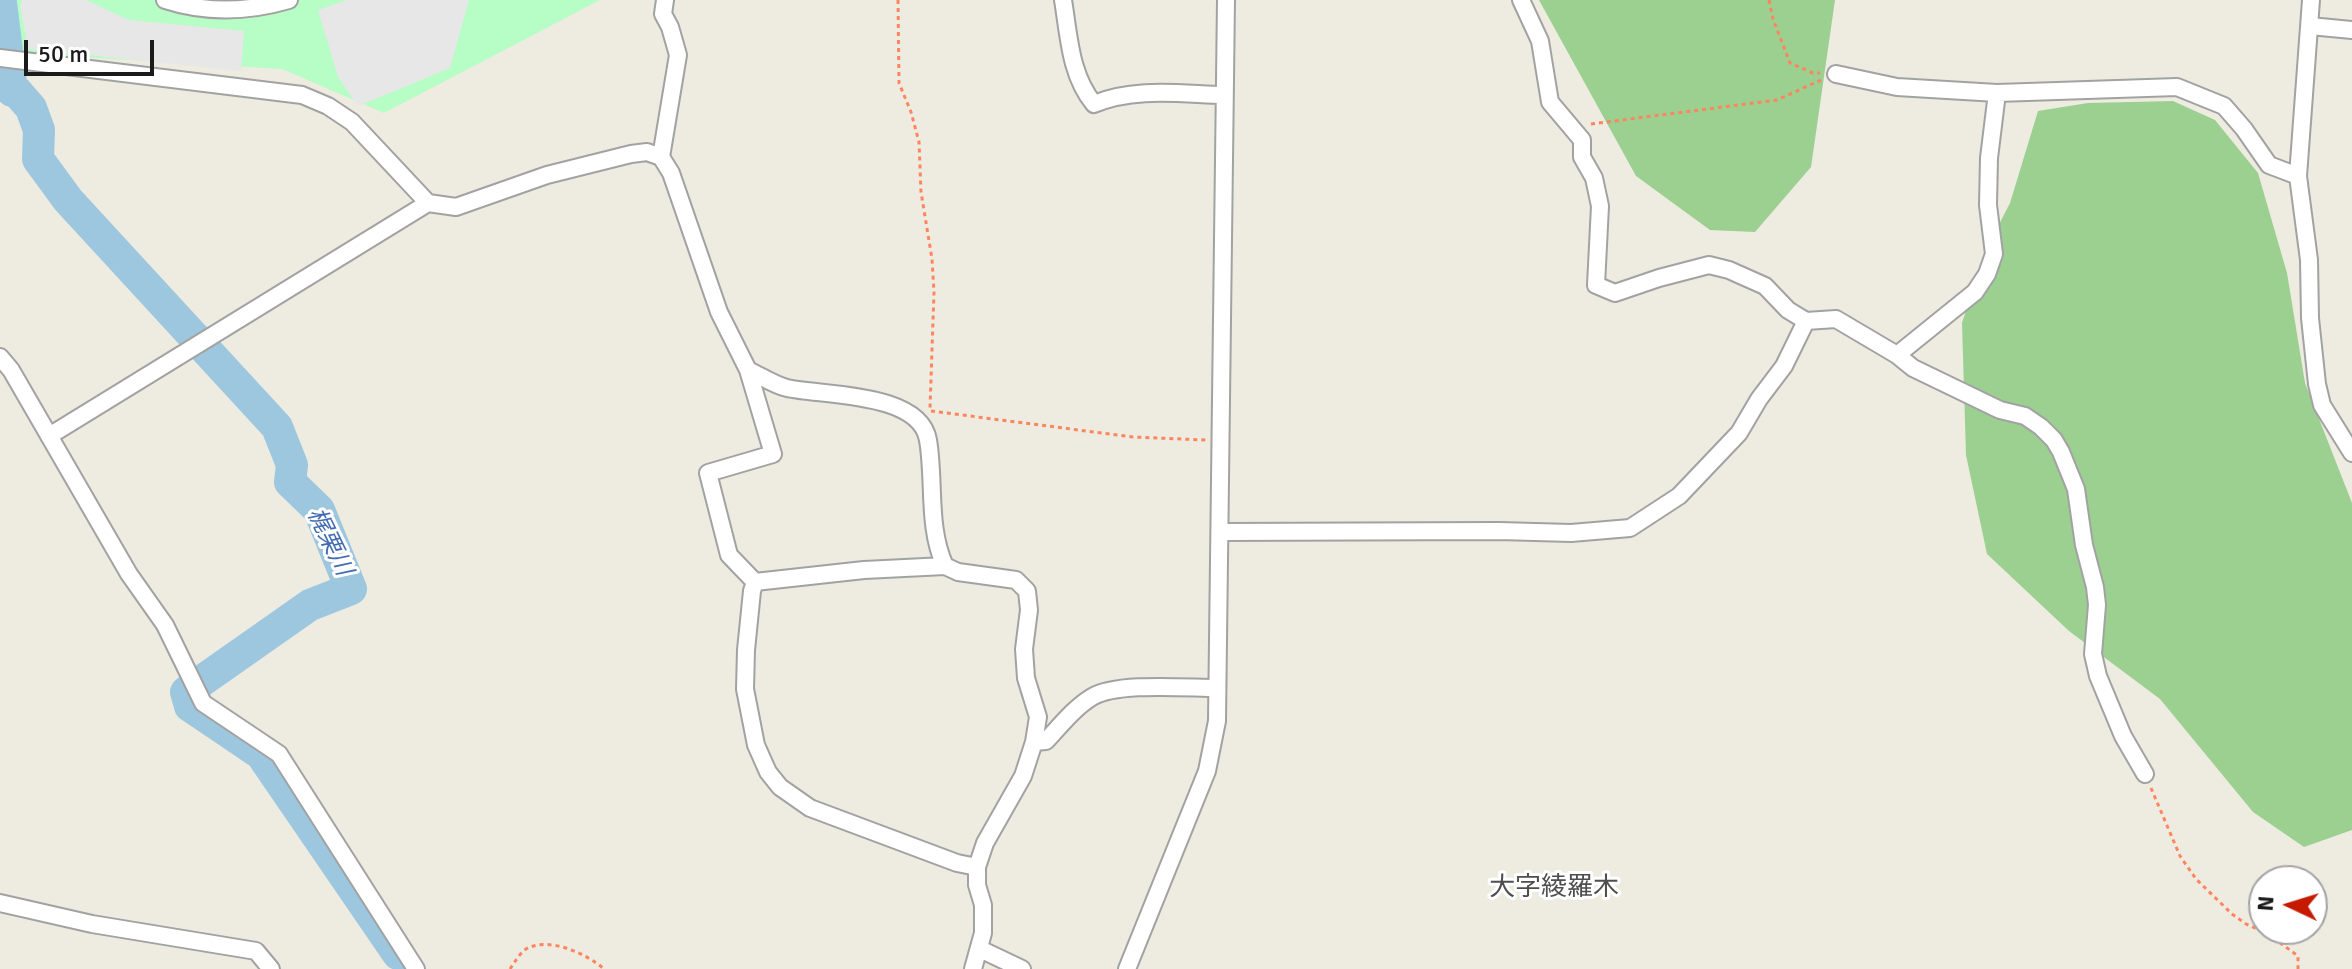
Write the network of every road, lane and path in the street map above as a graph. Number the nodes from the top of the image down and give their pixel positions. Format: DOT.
graph roads {
  1 [pos="165,0"];
  2 [pos="289,0"];
  3 [pos="665,0"];
  4 [pos="898,0"];
  5 [pos="1063,0"];
  6 [pos="1226,0"];
  7 [pos="1521,0"];
  8 [pos="1769,0"];
  9 [pos="2311,0"];
  10 [pos="2310,26"];
  11 [pos="2352,30"];
  12 [pos="0,58"];
  13 [pos="1836,74"];
  14 [pos="1997,93"];
  15 [pos="1224,95"];
  16 [pos="1572,126"];
  17 [pos="661,157"];
  18 [pos="2298,176"];
  19 [pos="428,203"];
  20 [pos="1806,321"];
  21 [pos="1897,355"];
  22 [pos="0,357"];
  23 [pos="748,370"];
  24 [pos="49,436"];
  25 [pos="1221,441"];
  26 [pos="2352,453"];
  27 [pos="1220,532"];
  28 [pos="945,566"];
  29 [pos="755,582"];
  30 [pos="1217,688"];
  31 [pos="1034,742"];
  32 [pos="2145,774"];
  33 [pos="977,867"];
  34 [pos="0,903"];
  35 [pos="980,949"];
  36 [pos="271,969"];
  37 [pos="416,969"];
  38 [pos="510,969"];
  39 [pos="604,969"];
  40 [pos="973,969"];
  41 [pos="1022,969"];
  42 [pos="1127,969"];
  43 [pos="2298,969"];
  1 -- 2 [label="street"];
  3 -- 17 [label="street"];
  4 -- 25 [label="path"];
  5 -- 15 [label="street"];
  6 -- 15 [label="street"];
  7 -- 16 [label="street"];
  8 -- 13 [label="path"];
  9 -- 10 [label="street"];
  10 -- 11 [label="street"];
  10 -- 18 [label="street"];
  12 -- 19 [label="street"];
  13 -- 14 [label="street"];
  13 -- 16 [label="path"];
  14 -- 18 [label="street"];
  14 -- 21 [label="street"];
  15 -- 25 [label="street"];
  16 -- 20 [label="street"];
  17 -- 19 [label="street"];
  17 -- 23 [label="street"];
  18 -- 26 [label="street"];
  19 -- 24 [label="street"];
  20 -- 21 [label="street"];
  20 -- 27 [label="street"];
  21 -- 32 [label="street"];
  22 -- 24 [label="street"];
  23 -- 28 [label="street"];
  23 -- 29 [label="street"];
  24 -- 37 [label="street"];
  25 -- 27 [label="street"];
  27 -- 30 [label="street"];
  28 -- 29 [label="street"];
  28 -- 31 [label="street"];
  29 -- 33 [label="street"];
  30 -- 31 [label="street"];
  30 -- 42 [label="street"];
  31 -- 33 [label="street"];
  32 -- 43 [label="path"];
  33 -- 35 [label="street"];
  34 -- 36 [label="street"];
  35 -- 40 [label="street"];
  35 -- 41 [label="street"];
  38 -- 39 [label="path"];
}
